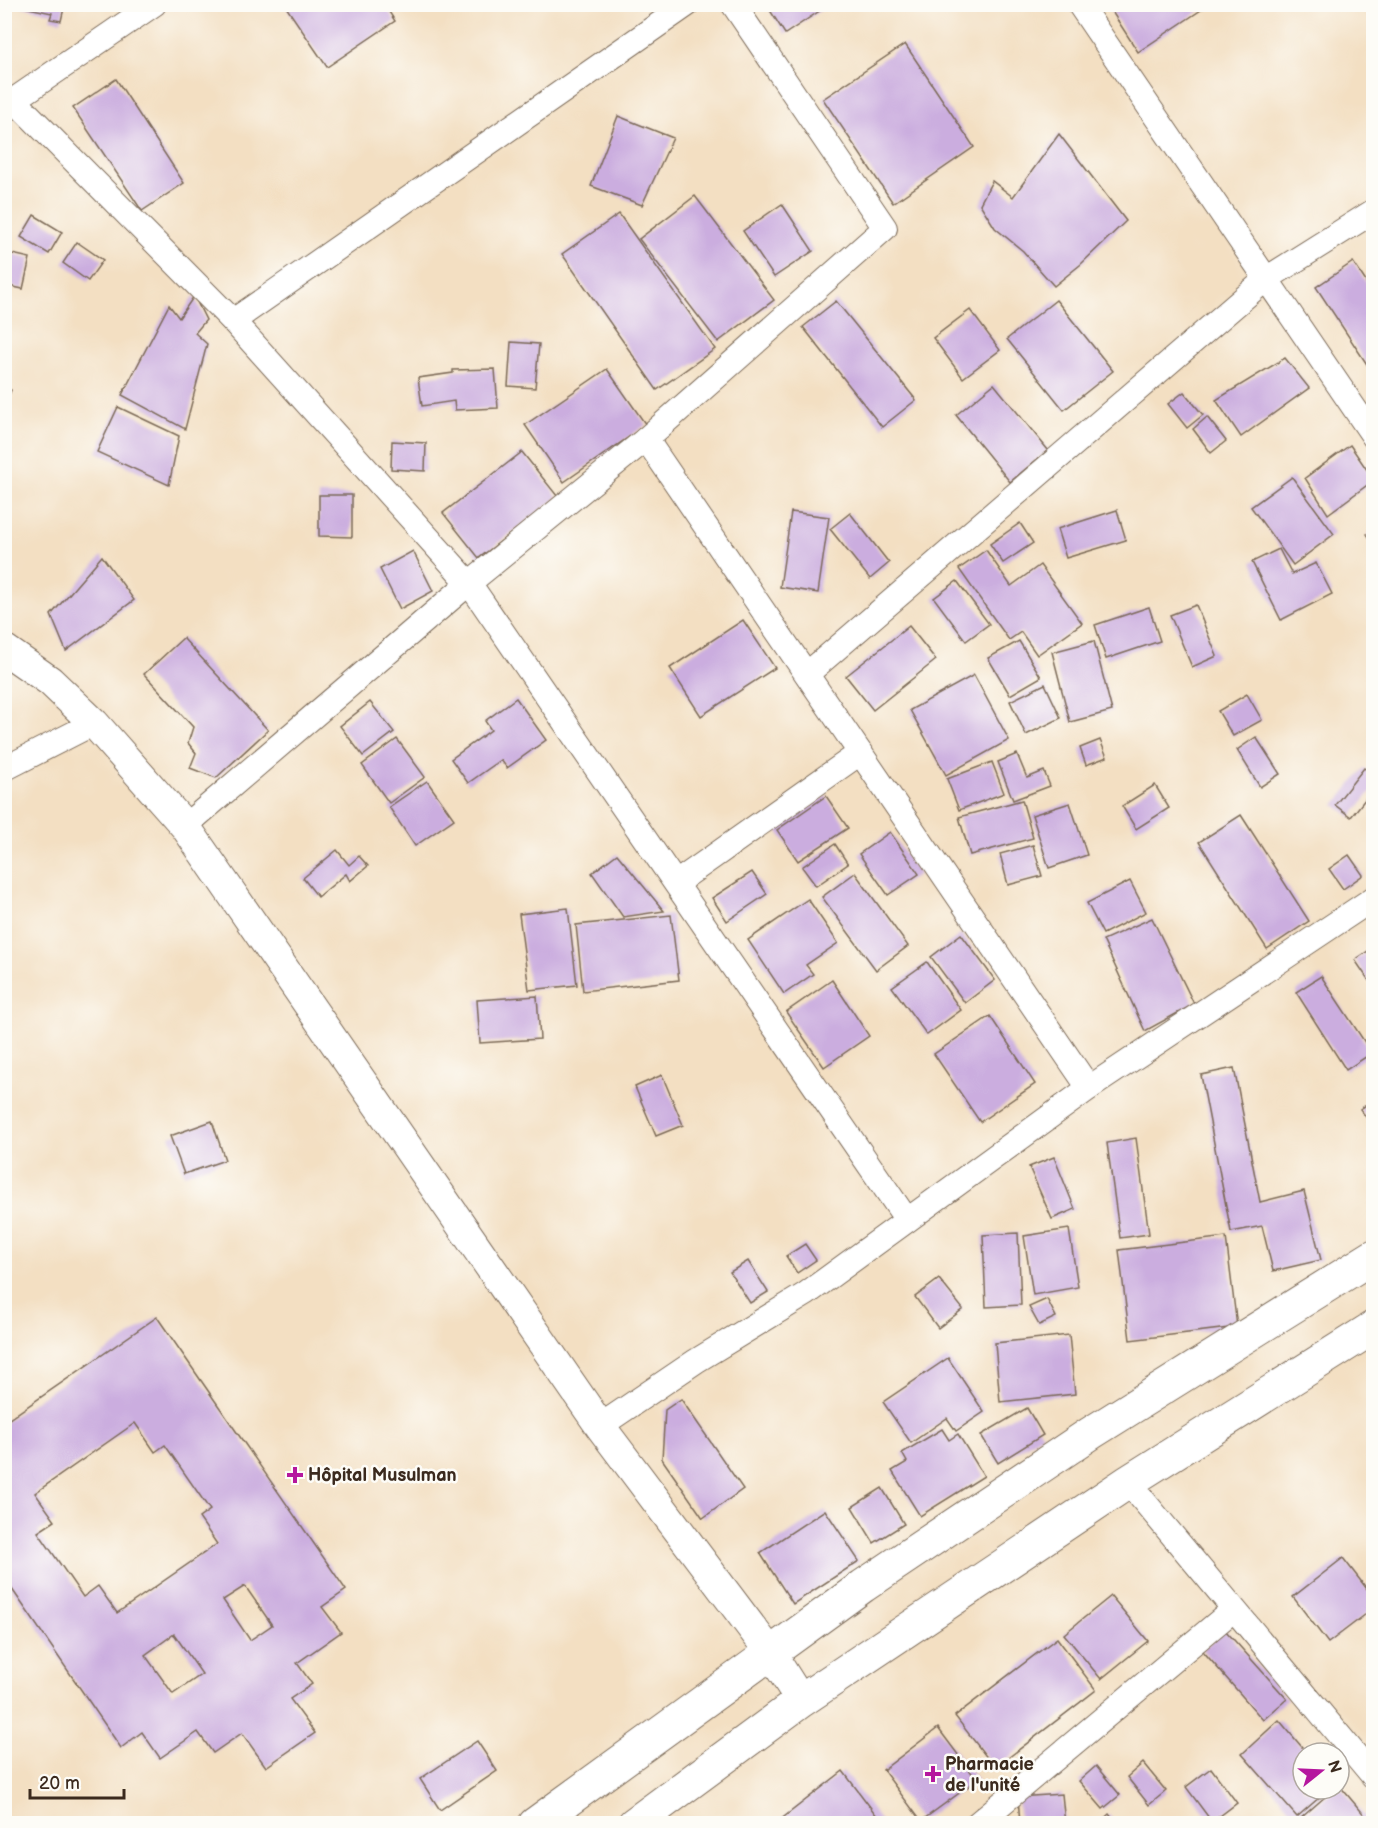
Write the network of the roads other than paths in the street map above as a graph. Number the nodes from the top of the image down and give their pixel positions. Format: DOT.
graph roads {
  1 [pos="154,4"];
  2 [pos="688,4"];
  3 [pos="733,4"];
  4 [pos="1079,4"];
  5 [pos="9,99"];
  6 [pos="1374,211"];
  7 [pos="1266,279"];
  8 [pos="233,321"];
  9 [pos="1374,437"];
  10 [pos="646,439"];
  11 [pos="469,583"];
  12 [pos="4,649"];
  13 [pos="807,674"];
  14 [pos="94,723"];
  15 [pos="860,753"];
  16 [pos="4,769"];
  17 [pos="185,826"];
  18 [pos="676,883"];
  19 [pos="1374,898"];
  20 [pos="1089,1088"];
  21 [pos="907,1220"];
  22 [pos="1374,1256"];
  23 [pos="1374,1327"];
  24 [pos="600,1426"];
  25 [pos="1128,1482"];
  26 [pos="1233,1610"];
  27 [pos="770,1652"];
  28 [pos="801,1701"];
  29 [pos="1374,1777"];
  30 [pos="535,1824"];
  31 [pos="634,1824"];
  32 [pos="976,1824"];
  1 -- 5 [label="street"];
  2 -- 8 [label="street"];
  3 -- 10 [label="street"];
  4 -- 7 [label="street"];
  5 -- 8 [label="street"];
  6 -- 7 [label="street"];
  7 -- 9 [label="street"];
  7 -- 13 [label="street"];
  8 -- 11 [label="street"];
  10 -- 11 [label="street"];
  10 -- 13 [label="street"];
  11 -- 17 [label="street"];
  11 -- 18 [label="street"];
  12 -- 14 [label="street"];
  13 -- 15 [label="street"];
  14 -- 16 [label="street"];
  14 -- 17 [label="street"];
  15 -- 18 [label="street"];
  15 -- 20 [label="street"];
  17 -- 24 [label="street"];
  18 -- 21 [label="street"];
  19 -- 20 [label="street"];
  20 -- 21 [label="street"];
  21 -- 24 [label="street"];
  22 -- 27 [label="highway"];
  23 -- 25 [label="highway"];
  24 -- 27 [label="street"];
  25 -- 26 [label="street"];
  25 -- 28 [label="highway"];
  26 -- 29 [label="street"];
  26 -- 32 [label="street"];
  27 -- 28 [label="street"];
  27 -- 30 [label="highway"];
  28 -- 31 [label="highway"];
}
